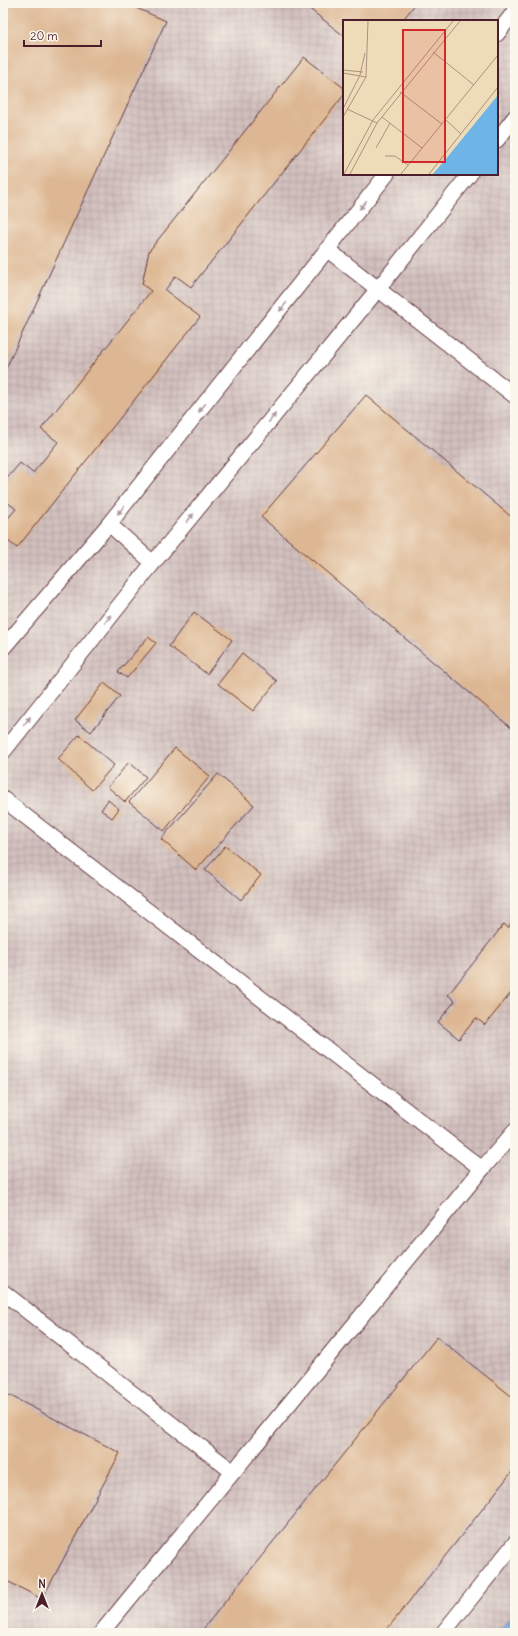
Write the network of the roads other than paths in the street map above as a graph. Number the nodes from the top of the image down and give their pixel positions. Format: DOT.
graph roads {
  1 [pos="515,11"];
  2 [pos="498,33"];
  3 [pos="515,117"];
  4 [pos="498,139"];
  5 [pos="386,175"];
  6 [pos="469,175"];
  7 [pos="328,250"];
  8 [pos="378,289"];
  9 [pos="515,396"];
  10 [pos="110,524"];
  11 [pos="153,563"];
  12 [pos="3,648"];
  13 [pos="3,752"];
  14 [pos="3,798"];
  15 [pos="515,1131"];
  16 [pos="482,1168"];
  17 [pos="3,1292"];
  18 [pos="233,1472"];
  19 [pos="515,1543"];
  20 [pos="101,1633"];
  21 [pos="443,1633"];
  1 -- 2 [label="lane"];
  3 -- 4 [label="lane"];
  5 -- 7 [label="lane, one-way"];
  6 -- 8 [label="lane"];
  7 -- 8 [label="lane"];
  7 -- 10 [label="lane, one-way"];
  8 -- 9 [label="lane"];
  11 -- 8 [label="lane, one-way"];
  10 -- 11 [label="lane"];
  10 -- 12 [label="lane"];
  13 -- 11 [label="lane, one-way"];
  14 -- 16 [label="lane"];
  15 -- 16 [label="lane"];
  16 -- 18 [label="lane"];
  17 -- 18 [label="lane"];
  18 -- 20 [label="lane"];
  19 -- 21 [label="lane"];
}
